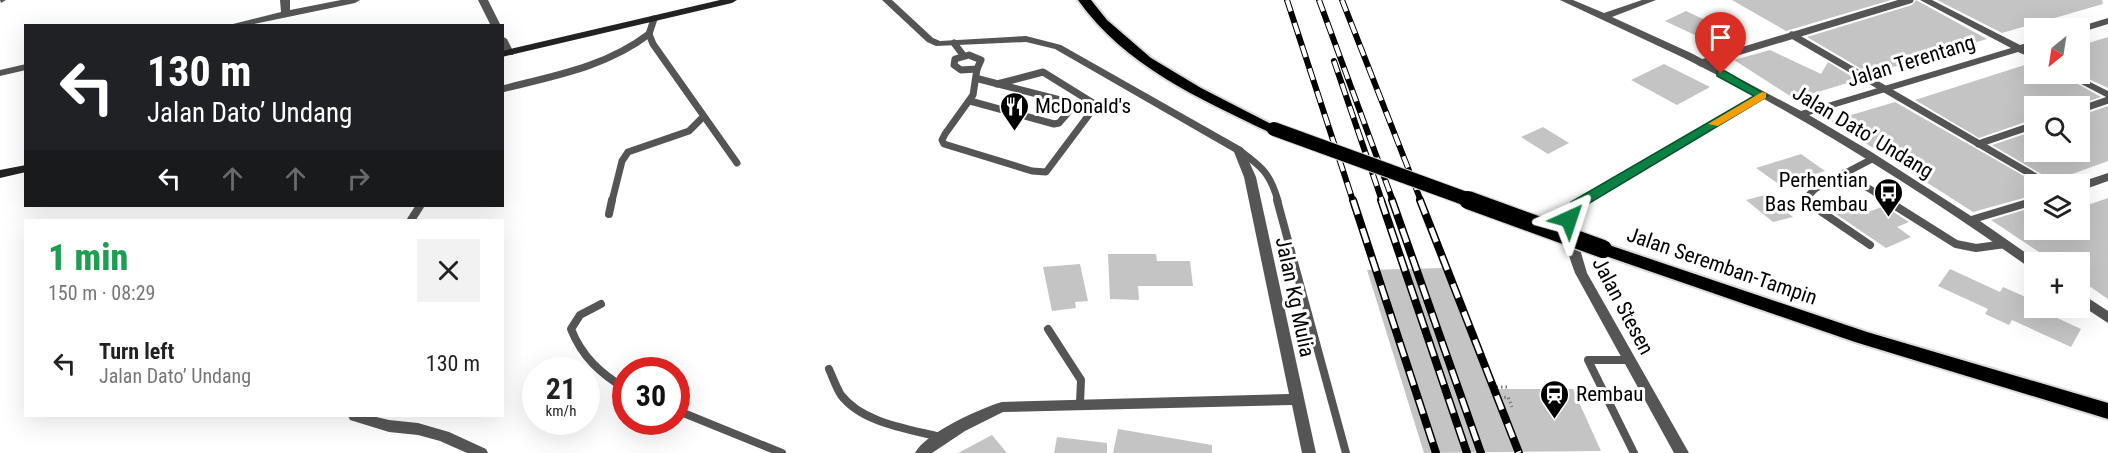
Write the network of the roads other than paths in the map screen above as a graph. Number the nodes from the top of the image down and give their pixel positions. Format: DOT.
graph roads {
  1 [pos="285,0"];
  2 [pos="355,0"];
  3 [pos="483,0"];
  4 [pos="728,0"];
  5 [pos="887,0"];
  6 [pos="1084,0"];
  7 [pos="1565,0"];
  8 [pos="1648,0"];
  9 [pos="1910,0"];
  10 [pos="1925,0"];
  11 [pos="286,14"];
  12 [pos="1605,16"];
  13 [pos="654,19"];
  14 [pos="2108,21"];
  15 [pos="238,24"];
  16 [pos="495,24"];
  17 [pos="2090,27"];
  18 [pos="650,34"];
  19 [pos="1792,35"];
  20 [pos="954,44"];
  21 [pos="2024,47"];
  22 [pos="2019,49"];
  23 [pos="2024,51"];
  24 [pos="506,54"];
  25 [pos="963,56"];
  26 [pos="1701,63"];
  27 [pos="24,67"];
  28 [pos="976,69"];
  29 [pos="0,73"];
  30 [pos="979,79"];
  31 [pos="997,84"];
  32 [pos="2088,84"];
  33 [pos="504,88"];
  34 [pos="1884,90"];
  35 [pos="2108,94"];
  36 [pos="1762,96"];
  37 [pos="970,100"];
  38 [pos="2108,100"];
  39 [pos="2090,106"];
  40 [pos="1799,115"];
  41 [pos="703,117"];
  42 [pos="2024,128"];
  43 [pos="1978,144"];
  44 [pos="1239,150"];
  45 [pos="1872,159"];
  46 [pos="737,163"];
  47 [pos="24,168"];
  48 [pos="1845,173"];
  49 [pos="0,174"];
  50 [pos="2030,174"];
  51 [pos="2108,177"];
  52 [pos="2090,183"];
  53 [pos="2024,204"];
  54 [pos="609,214"];
  55 [pos="1971,220"];
  56 [pos="2005,244"];
  57 [pos="1870,245"];
  58 [pos="2024,258"];
  59 [pos="601,304"];
  60 [pos="2090,305"];
  61 [pos="2108,318"];
  62 [pos="1048,329"];
  63 [pos="1630,360"];
  64 [pos="829,369"];
  65 [pos="612,379"];
  66 [pos="1297,399"];
  67 [pos="1080,403"];
  68 [pos="2108,411"];
  69 [pos="690,416"];
  70 [pos="358,417"];
  71 [pos="940,437"];
  72 [pos="481,453"];
  73 [pos="782,453"];
  74 [pos="922,453"];
  75 [pos="1309,453"];
  76 [pos="1346,453"];
  77 [pos="1634,453"];
  78 [pos="1682,453"];
  1 -- 11 [label="street"];
  2 -- 11 [label="street"];
  3 -- 16 [label="street"];
  4 -- 13 [label="main road"];
  5 -- 20 [label="street"];
  6 -- 68 [label="highway, Jalan Seremban-Tampin, bridge"];
  7 -- 12 [label="street, Jalan Dato’ Undang"];
  8 -- 12 [label="street"];
  9 -- 19 [label="lane"];
  10 -- 22 [label="street"];
  11 -- 15 [label="street"];
  12 -- 26 [label="street, Jalan Dato’ Undang"];
  13 -- 18 [label="lane"];
  13 -- 24 [label="main road"];
  14 -- 17 [label="street"];
  18 -- 33 [label="lane"];
  18 -- 41 [label="lane"];
  19 -- 26 [label="lane"];
  19 -- 34 [label="lane"];
  20 -- 25 [label="lane"];
  20 -- 44 [label="street"];
  21 -- 22 [label="street, Jalan Terentang"];
  22 -- 23 [label="street"];
  22 -- 34 [label="street, Jalan Terentang"];
  25 -- 28 [label="lane"];
  25 -- 28 [label="lane"];
  26 -- 36 [label="street, Jalan Dato’ Undang"];
  27 -- 29 [label="street"];
  28 -- 30 [label="lane"];
  30 -- 31 [label="lane"];
  30 -- 37 [label="lane"];
  31 -- 37 [label="lane"];
  31 -- 37 [label="lane"];
  32 -- 35 [label="street"];
  34 -- 40 [label="street, Jalan Terentang"];
  34 -- 43 [label="lane"];
  36 -- 40 [label="street, Jalan Dato’ Undang"];
  36 -- 63 [label="street, Jalan Stesen"];
  38 -- 39 [label="lane"];
  40 -- 45 [label="street, Jalan Dato’ Undang"];
  41 -- 46 [label="lane"];
  41 -- 54 [label="lane"];
  42 -- 43 [label="lane"];
  43 -- 50 [label="lane"];
  44 -- 66 [label="street, Jalan Kg Mulia"];
  44 -- 76 [label="lane"];
  45 -- 48 [label="lane"];
  45 -- 55 [label="street, Jalan Dato’ Undang"];
  47 -- 49 [label="main road"];
  48 -- 56 [label="lane"];
  48 -- 57 [label="lane"];
  51 -- 52 [label="street"];
  53 -- 55 [label="street"];
  55 -- 56 [label="street, Jalan Dato’ Undang"];
  56 -- 58 [label="street, Jalan Dato’ Undang"];
  59 -- 65 [label="lane"];
  60 -- 61 [label="street"];
  62 -- 67 [label="lane"];
  63 -- 77 [label="lane"];
  63 -- 78 [label="street, Jalan Stesen"];
  64 -- 71 [label="lane"];
  66 -- 67 [label="street"];
  66 -- 75 [label="street, Jalan Kg Mulia"];
  67 -- 71 [label="street"];
  69 -- 73 [label="lane"];
  70 -- 72 [label="street"];
  71 -- 74 [label="street"];
}
